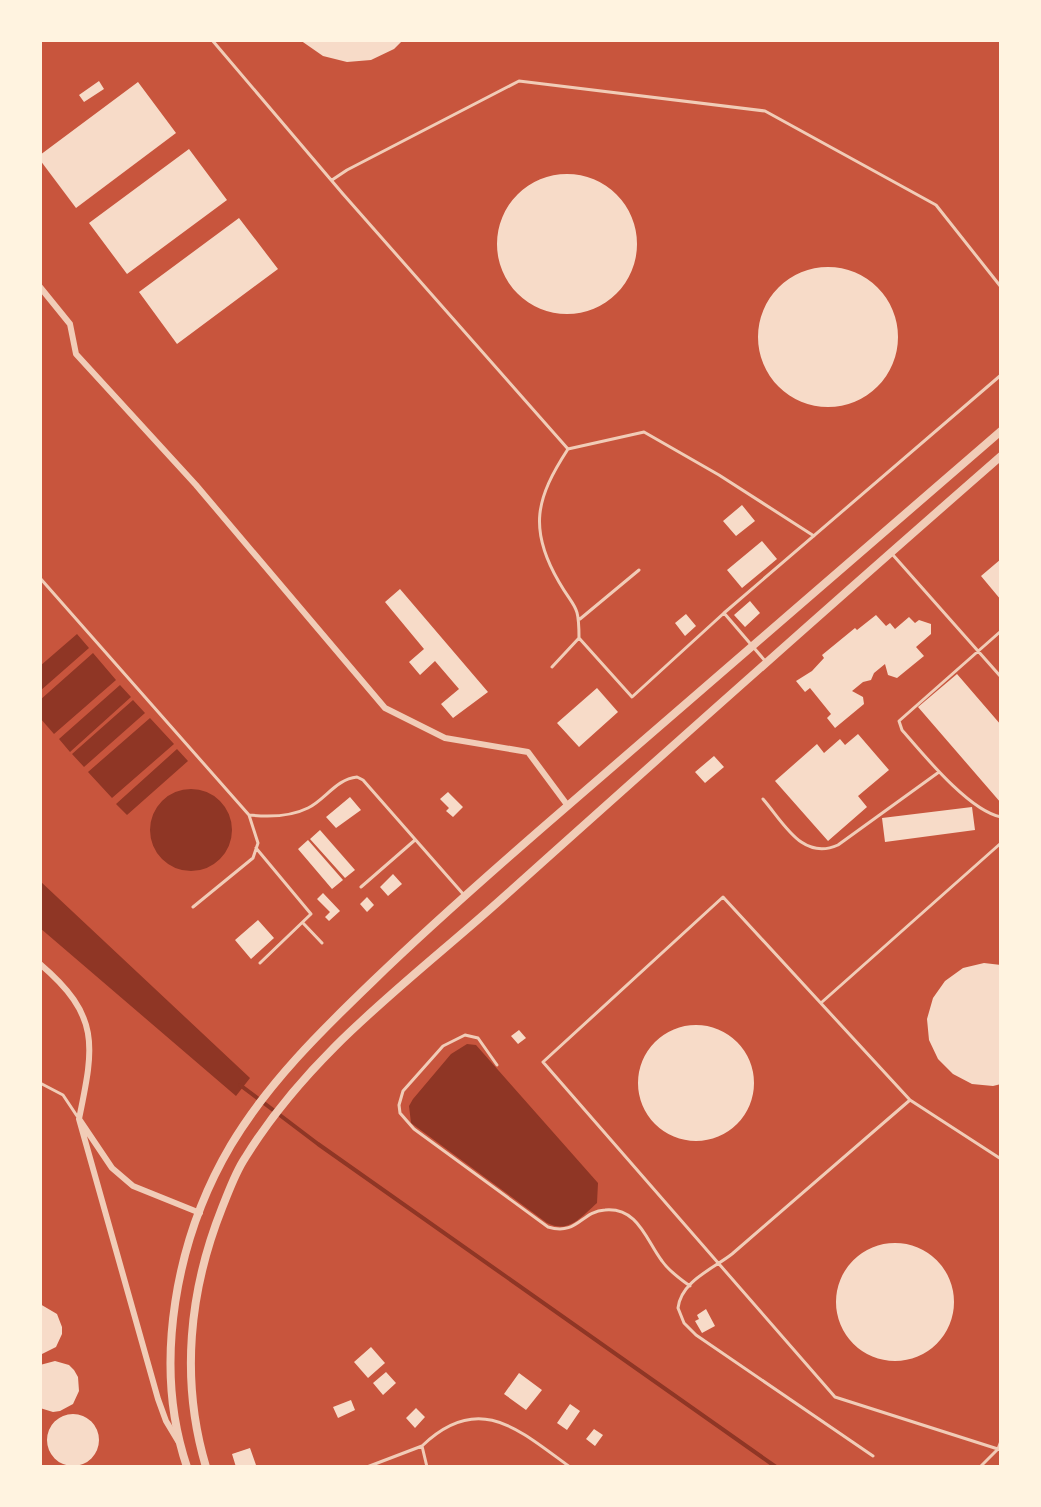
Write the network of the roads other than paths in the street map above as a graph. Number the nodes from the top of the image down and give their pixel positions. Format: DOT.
graph roads {
  1 [pos="212,40"];
  2 [pos="332,180"];
  3 [pos="40,287"];
  4 [pos="1001,287"];
  5 [pos="1001,375"];
  6 [pos="1001,431"];
  7 [pos="568,449"];
  8 [pos="1001,456"];
  9 [pos="814,536"];
  10 [pos="891,552"];
  11 [pos="639,570"];
  12 [pos="40,578"];
  13 [pos="724,613"];
  14 [pos="579,620"];
  15 [pos="1001,631"];
  16 [pos="579,638"];
  17 [pos="752,646"];
  18 [pos="978,651"];
  19 [pos="766,662"];
  20 [pos="552,667"];
  21 [pos="1001,677"];
  22 [pos="939,772"];
  23 [pos="763,799"];
  24 [pos="568,806"];
  25 [pos="249,815"];
  26 [pos="1001,817"];
  27 [pos="415,840"];
  28 [pos="1001,843"];
  29 [pos="256,848"];
  30 [pos="264,857"];
  31 [pos="253,858"];
  32 [pos="361,887"];
  33 [pos="464,895"];
  34 [pos="193,907"];
  35 [pos="303,923"];
  36 [pos="322,943"];
  37 [pos="260,963"];
  38 [pos="40,964"];
  39 [pos="822,1002"];
  40 [pos="497,1065"];
  41 [pos="40,1083"];
  42 [pos="910,1100"];
  43 [pos="79,1119"];
  44 [pos="1001,1159"];
  45 [pos="200,1213"];
  46 [pos="717,1263"];
  47 [pos="690,1286"];
  48 [pos="178,1441"];
  49 [pos="1001,1441"];
  50 [pos="422,1446"];
  51 [pos="1000,1450"];
  52 [pos="873,1456"];
  53 [pos="187,1467"];
  54 [pos="206,1467"];
  55 [pos="367,1467"];
  56 [pos="427,1467"];
  57 [pos="570,1467"];
  58 [pos="980,1467"];
  1 -- 2 [label="lane"];
  2 -- 4 [label="lane"];
  2 -- 7 [label="lane"];
  3 -- 24 [label="street"];
  5 -- 9 [label="lane"];
  6 -- 17 [label="street"];
  7 -- 9 [label="lane"];
  7 -- 14 [label="lane"];
  8 -- 10 [label="street"];
  9 -- 13 [label="lane"];
  10 -- 18 [label="lane"];
  10 -- 19 [label="street"];
  11 -- 14 [label="lane"];
  12 -- 25 [label="lane"];
  13 -- 16 [label="lane"];
  13 -- 17 [label="lane"];
  14 -- 16 [label="lane"];
  15 -- 18 [label="lane"];
  16 -- 20 [label="lane"];
  17 -- 19 [label="lane"];
  17 -- 24 [label="street"];
  18 -- 21 [label="lane"];
  18 -- 22 [label="lane"];
  19 -- 54 [label="street"];
  22 -- 23 [label="lane"];
  22 -- 26 [label="lane"];
  24 -- 33 [label="street"];
  25 -- 27 [label="lane"];
  25 -- 29 [label="lane"];
  27 -- 32 [label="lane"];
  27 -- 33 [label="lane"];
  28 -- 39 [label="lane"];
  29 -- 30 [label="lane"];
  29 -- 31 [label="lane"];
  30 -- 31 [label="lane"];
  30 -- 35 [label="lane"];
  31 -- 34 [label="lane"];
  33 -- 45 [label="street"];
  35 -- 36 [label="lane"];
  35 -- 37 [label="lane"];
  38 -- 43 [label="street"];
  39 -- 42 [label="lane"];
  39 -- 46 [label="lane"];
  40 -- 47 [label="lane"];
  41 -- 43 [label="lane"];
  42 -- 44 [label="lane"];
  42 -- 46 [label="lane"];
  43 -- 45 [label="street"];
  43 -- 48 [label="street"];
  45 -- 48 [label="street"];
  46 -- 47 [label="lane"];
  46 -- 51 [label="lane"];
  47 -- 52 [label="lane"];
  48 -- 53 [label="street"];
  49 -- 51 [label="lane"];
  50 -- 55 [label="lane"];
  50 -- 56 [label="lane"];
  50 -- 57 [label="lane"];
  51 -- 58 [label="lane"];
}
